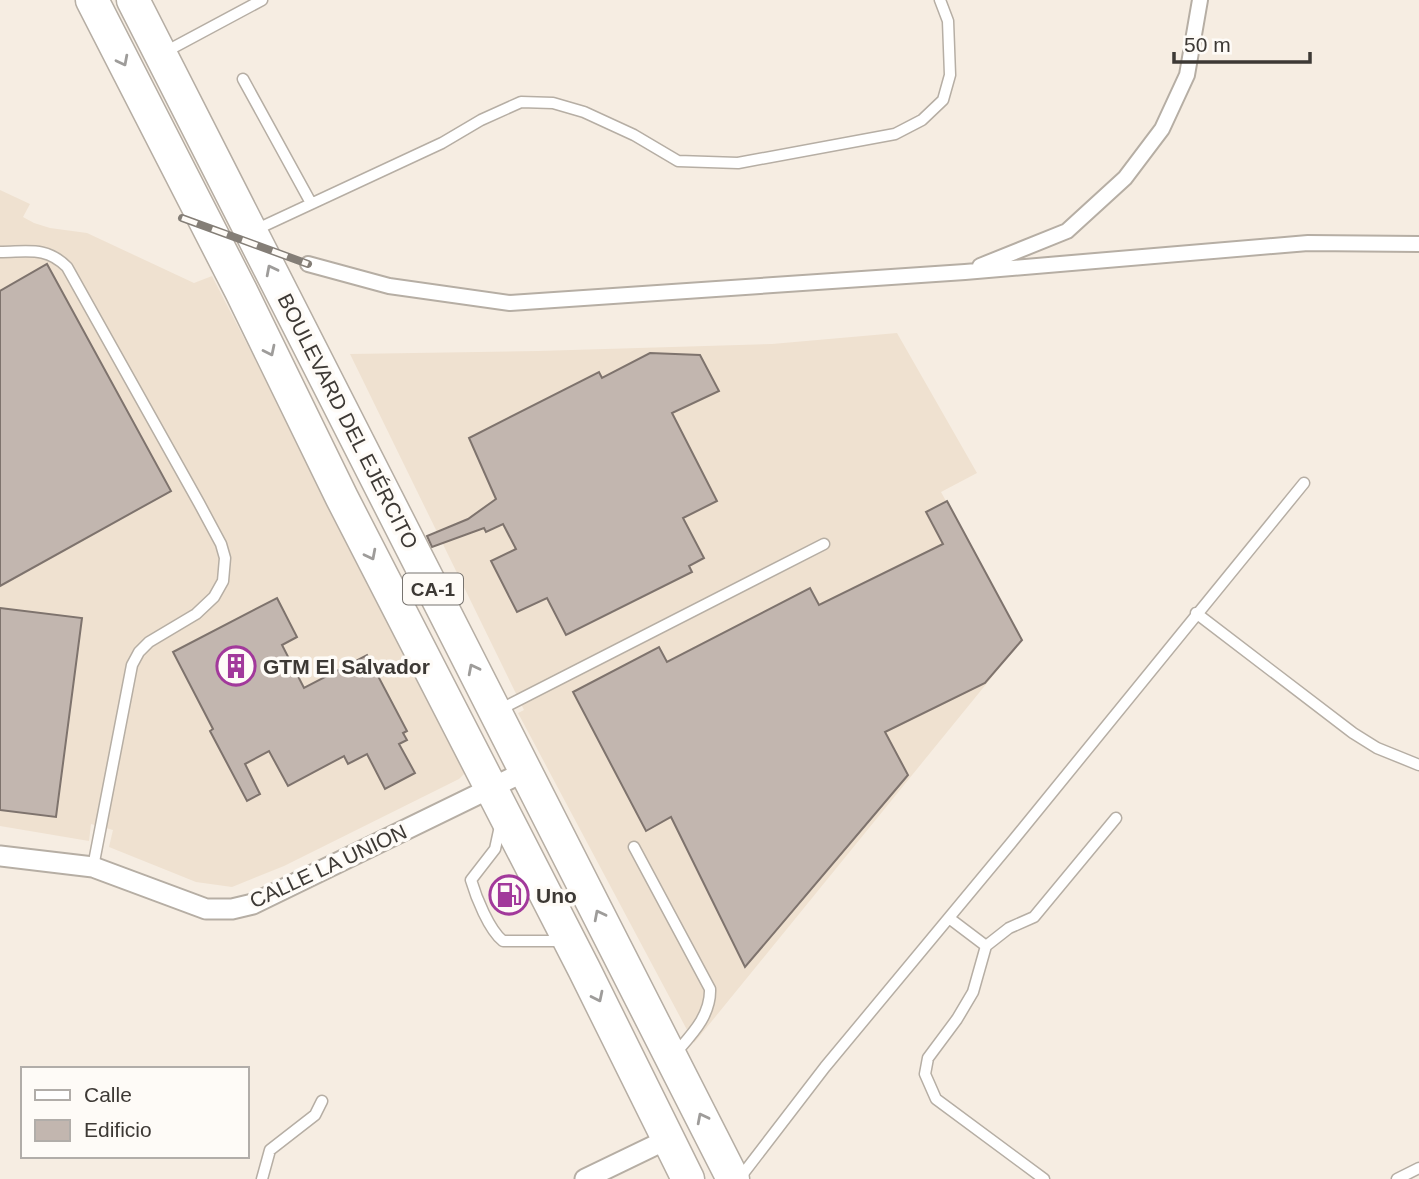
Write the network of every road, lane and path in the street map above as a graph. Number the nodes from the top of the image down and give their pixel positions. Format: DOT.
graph roads {
  1 [pos="92,0"];
  2 [pos="133,0"];
  3 [pos="262,0"];
  4 [pos="940,0"];
  5 [pos="1200,0"];
  6 [pos="161,54"];
  7 [pos="243,79"];
  8 [pos="312,203"];
  9 [pos="251,232"];
  10 [pos="1419,244"];
  11 [pos="0,252"];
  12 [pos="308,264"];
  13 [pos="965,272"];
  14 [pos="1304,483"];
  15 [pos="824,544"];
  16 [pos="1196,613"];
  17 [pos="495,712"];
  18 [pos="511,743"];
  19 [pos="1419,765"];
  20 [pos="526,771"];
  21 [pos="490,787"];
  22 [pos="1116,818"];
  23 [pos="634,847"];
  24 [pos="566,850"];
  25 [pos="0,856"];
  26 [pos="530,865"];
  27 [pos="93,867"];
  28 [pos="948,918"];
  29 [pos="556,941"];
  30 [pos="986,946"];
  31 [pos="672,1059"];
  32 [pos="322,1101"];
  33 [pos="668,1139"];
  34 [pos="1419,1168"];
  35 [pos="262,1179"];
  36 [pos="585,1179"];
  37 [pos="688,1179"];
  38 [pos="733,1179"];
  39 [pos="739,1179"];
  40 [pos="1044,1179"];
  41 [pos="1397,1179"];
  1 -- 21 [label="highway, BOULEVARD DEL EJÉRCITO / CA-1, one-way"];
  2 -- 6 [label="highway, BOULEVARD DEL EJÉRCITO / CA-1"];
  3 -- 6 [label="lane"];
  4 -- 8 [label="lane"];
  5 -- 13 [label="street"];
  6 -- 9 [label="highway, BOULEVARD DEL EJÉRCITO / CA-1"];
  7 -- 8 [label="lane"];
  8 -- 9 [label="lane"];
  17 -- 9 [label="highway, BOULEVARD DEL EJÉRCITO / CA-1, one-way"];
  10 -- 13 [label="street"];
  11 -- 27 [label="lane"];
  12 -- 13 [label="street"];
  14 -- 16 [label="lane"];
  15 -- 17 [label="lane"];
  16 -- 19 [label="lane"];
  16 -- 28 [label="lane"];
  17 -- 18 [label="highway, BOULEVARD DEL EJÉRCITO / CA-1"];
  18 -- 20 [label="highway, BOULEVARD DEL EJÉRCITO / CA-1"];
  18 -- 21 [label="highway"];
  20 -- 21 [label="street, CALLE LA UNION"];
  20 -- 24 [label="highway, BOULEVARD DEL EJÉRCITO / CA-1"];
  21 -- 26 [label="highway, BOULEVARD DEL EJÉRCITO / CA-1"];
  21 -- 27 [label="street, CALLE LA UNION"];
  21 -- 29 [label="lane"];
  22 -- 30 [label="lane"];
  23 -- 31 [label="lane"];
  24 -- 26 [label="highway"];
  31 -- 24 [label="highway, BOULEVARD DEL EJÉRCITO / CA-1, one-way"];
  25 -- 27 [label="street, CALLE LA UNION"];
  26 -- 33 [label="highway, BOULEVARD DEL EJÉRCITO / CA-1, one-way"];
  28 -- 30 [label="lane"];
  28 -- 39 [label="lane"];
  30 -- 40 [label="lane"];
  38 -- 31 [label="highway, BOULEVARD DEL EJÉRCITO / CA-1, one-way"];
  32 -- 35 [label="lane"];
  33 -- 36 [label="street"];
  33 -- 37 [label="highway, BOULEVARD DEL EJÉRCITO / CA-1"];
  34 -- 41 [label="lane"];
}
